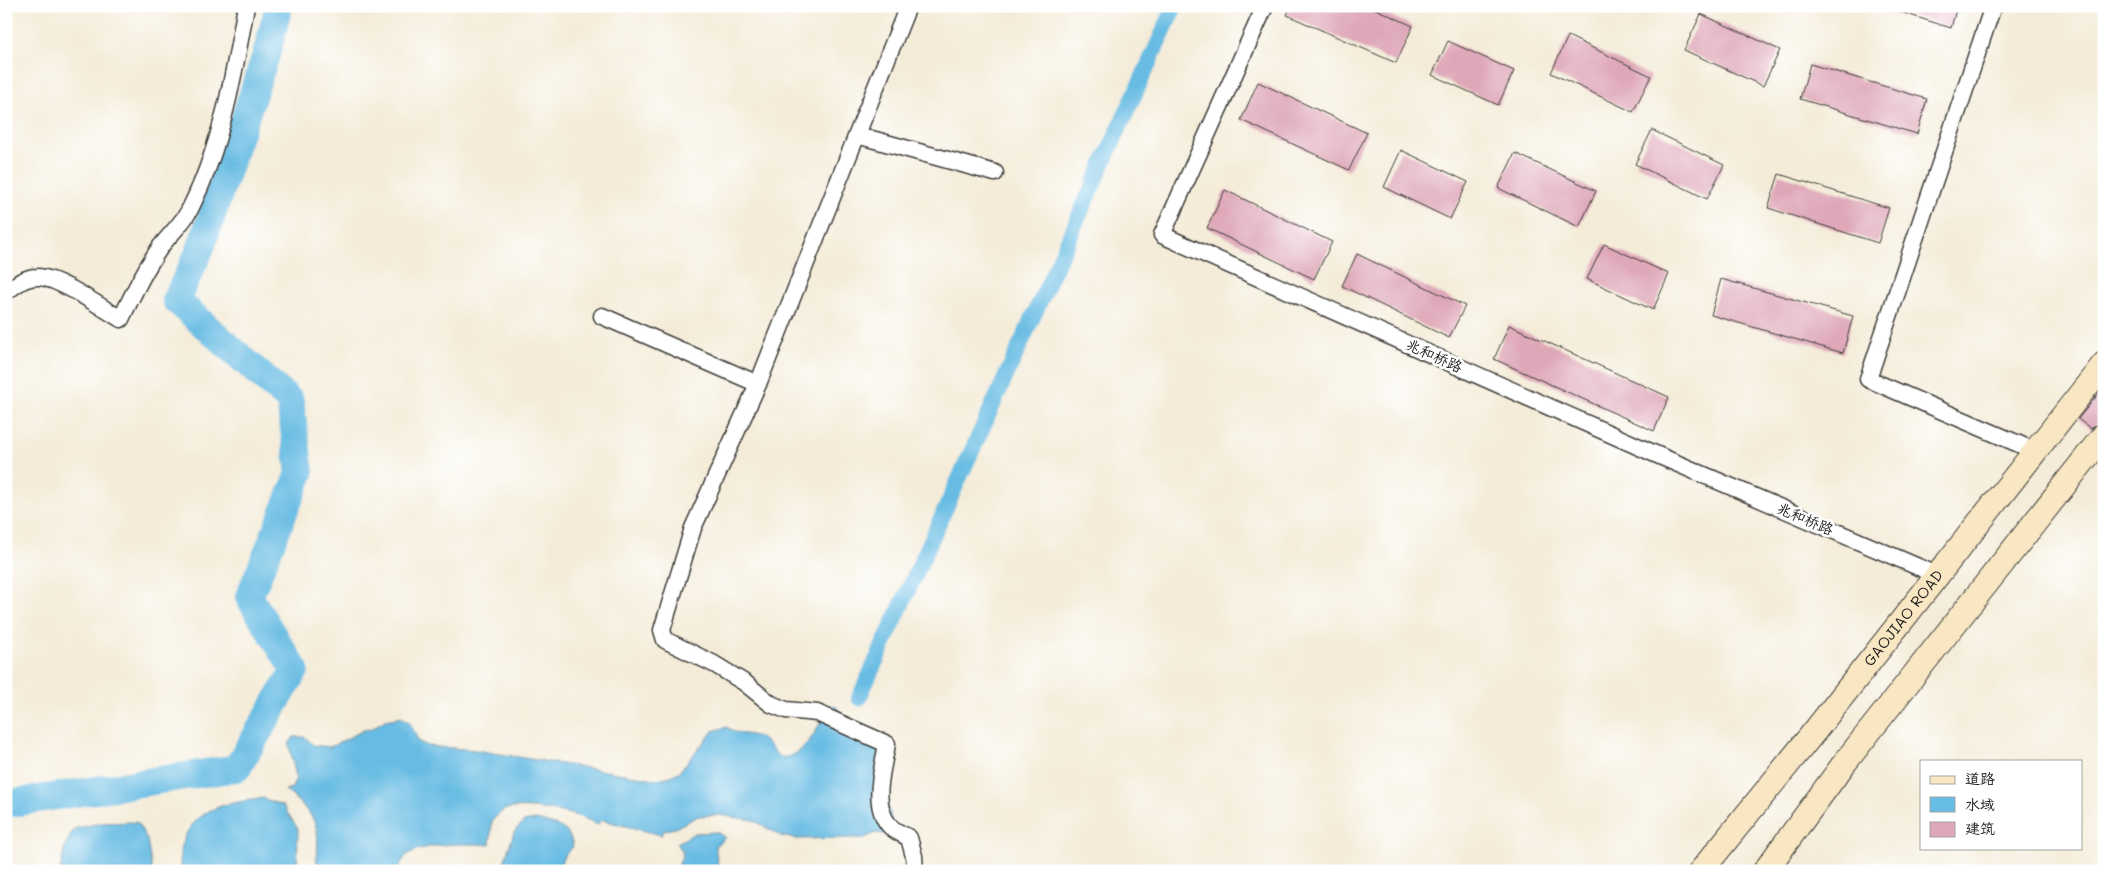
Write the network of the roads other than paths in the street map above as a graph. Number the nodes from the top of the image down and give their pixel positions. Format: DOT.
graph roads {
  1 [pos="246,6"];
  2 [pos="908,6"];
  3 [pos="1265,6"];
  4 [pos="1993,6"];
  5 [pos="857,135"];
  6 [pos="994,173"];
  7 [pos="6,292"];
  8 [pos="602,316"];
  9 [pos="2104,364"];
  10 [pos="758,384"];
  11 [pos="2104,435"];
  12 [pos="2036,450"];
  13 [pos="1937,576"];
  14 [pos="915,871"];
  15 [pos="1701,871"];
  16 [pos="1765,871"];
  1 -- 7 [label="street"];
  2 -- 5 [label="street"];
  3 -- 13 [label="street, 兆和桥路"];
  4 -- 12 [label="street"];
  5 -- 6 [label="street"];
  5 -- 10 [label="street"];
  8 -- 10 [label="street"];
  9 -- 12 [label="main road, GAOJIAO ROAD"];
  10 -- 14 [label="street"];
  11 -- 16 [label="main road"];
  12 -- 13 [label="main road, GAOJIAO ROAD"];
  13 -- 15 [label="main road, GAOJIAO ROAD"];
}
